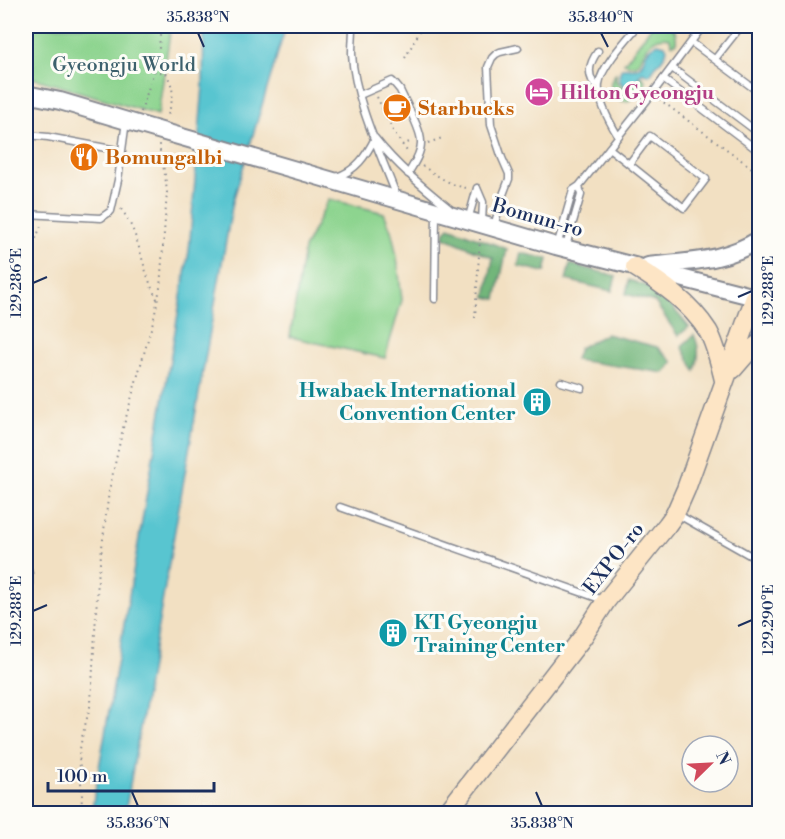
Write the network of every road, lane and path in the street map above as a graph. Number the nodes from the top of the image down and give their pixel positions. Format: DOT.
graph roads {
  1 [pos="161,26"];
  2 [pos="353,26"];
  3 [pos="425,26"];
  4 [pos="638,26"];
  5 [pos="693,26"];
  6 [pos="741,26"];
  7 [pos="702,28"];
  8 [pos="691,42"];
  9 [pos="518,48"];
  10 [pos="598,51"];
  11 [pos="405,58"];
  12 [pos="714,59"];
  13 [pos="672,68"];
  14 [pos="154,71"];
  15 [pos="663,80"];
  16 [pos="600,90"];
  17 [pos="759,93"];
  18 [pos="26,94"];
  19 [pos="652,94"];
  20 [pos="360,95"];
  21 [pos="131,122"];
  22 [pos="165,125"];
  23 [pos="759,134"];
  24 [pos="26,135"];
  25 [pos="162,135"];
  26 [pos="618,136"];
  27 [pos="445,137"];
  28 [pos="375,138"];
  29 [pos="412,141"];
  30 [pos="433,142"];
  31 [pos="402,145"];
  32 [pos="609,148"];
  33 [pos="122,151"];
  34 [pos="759,152"];
  35 [pos="629,164"];
  36 [pos="408,174"];
  37 [pos="759,174"];
  38 [pos="326,179"];
  39 [pos="398,200"];
  40 [pos="113,202"];
  41 [pos="436,211"];
  42 [pos="29,214"];
  43 [pos="45,215"];
  44 [pos="26,219"];
  45 [pos="476,223"];
  46 [pos="759,239"];
  47 [pos="561,248"];
  48 [pos="26,260"];
  49 [pos="635,267"];
  50 [pos="758,292"];
  51 [pos="435,299"];
  52 [pos="158,300"];
  53 [pos="475,318"];
  54 [pos="759,343"];
  55 [pos="724,380"];
  56 [pos="561,382"];
  57 [pos="582,388"];
  58 [pos="340,507"];
  59 [pos="675,514"];
  60 [pos="759,561"];
  61 [pos="26,573"];
  62 [pos="606,601"];
  63 [pos="26,605"];
  64 [pos="81,813"];
  65 [pos="446,813"];
  1 -- 14 [label="path"];
  2 -- 20 [label="lane"];
  3 -- 11 [label="path"];
  4 -- 16 [label="lane"];
  5 -- 7 [label="lane"];
  6 -- 12 [label="lane"];
  7 -- 8 [label="lane"];
  8 -- 12 [label="lane"];
  8 -- 13 [label="lane"];
  9 -- 45 [label="lane"];
  10 -- 16 [label="lane"];
  12 -- 17 [label="lane"];
  13 -- 15 [label="lane"];
  13 -- 23 [label="lane"];
  14 -- 21 [label="path"];
  14 -- 22 [label="path"];
  15 -- 19 [label="lane"];
  15 -- 34 [label="lane"];
  16 -- 26 [label="lane"];
  18 -- 21 [label="street"];
  19 -- 26 [label="lane"];
  19 -- 37 [label="path"];
  20 -- 28 [label="lane"];
  20 -- 36 [label="lane"];
  21 -- 33 [label="lane"];
  21 -- 38 [label="street, Bomun-ro, bridge"];
  24 -- 33 [label="lane"];
  25 -- 52 [label="path"];
  26 -- 32 [label="lane"];
  27 -- 30 [label="path"];
  28 -- 36 [label="lane"];
  28 -- 38 [label="lane"];
  28 -- 39 [label="lane"];
  29 -- 31 [label="path"];
  32 -- 35 [label="lane"];
  32 -- 47 [label="lane"];
  33 -- 40 [label="lane"];
  35 -- 35 [label="lane"];
  36 -- 45 [label="lane"];
  38 -- 39 [label="street, Bomun-ro"];
  39 -- 41 [label="street, Bomun-ro"];
  40 -- 43 [label="lane"];
  40 -- 52 [label="path"];
  41 -- 45 [label="street, Bomun-ro"];
  41 -- 51 [label="lane"];
  42 -- 43 [label="lane"];
  42 -- 44 [label="lane"];
  43 -- 48 [label="path"];
  45 -- 47 [label="street, Bomun-ro"];
  45 -- 53 [label="path"];
  46 -- 49 [label="street"];
  47 -- 49 [label="street, Bomun-ro"];
  49 -- 50 [label="street, Bomun-ro"];
  49 -- 55 [label="main road"];
  50 -- 55 [label="main road, EXPO-ro"];
  52 -- 64 [label="path"];
  54 -- 55 [label="main road"];
  55 -- 59 [label="main road, EXPO-ro"];
  56 -- 57 [label="lane"];
  58 -- 62 [label="lane"];
  59 -- 60 [label="lane"];
  59 -- 62 [label="main road, EXPO-ro"];
  61 -- 63 [label="street"];
  62 -- 65 [label="main road, EXPO-ro"];
}
